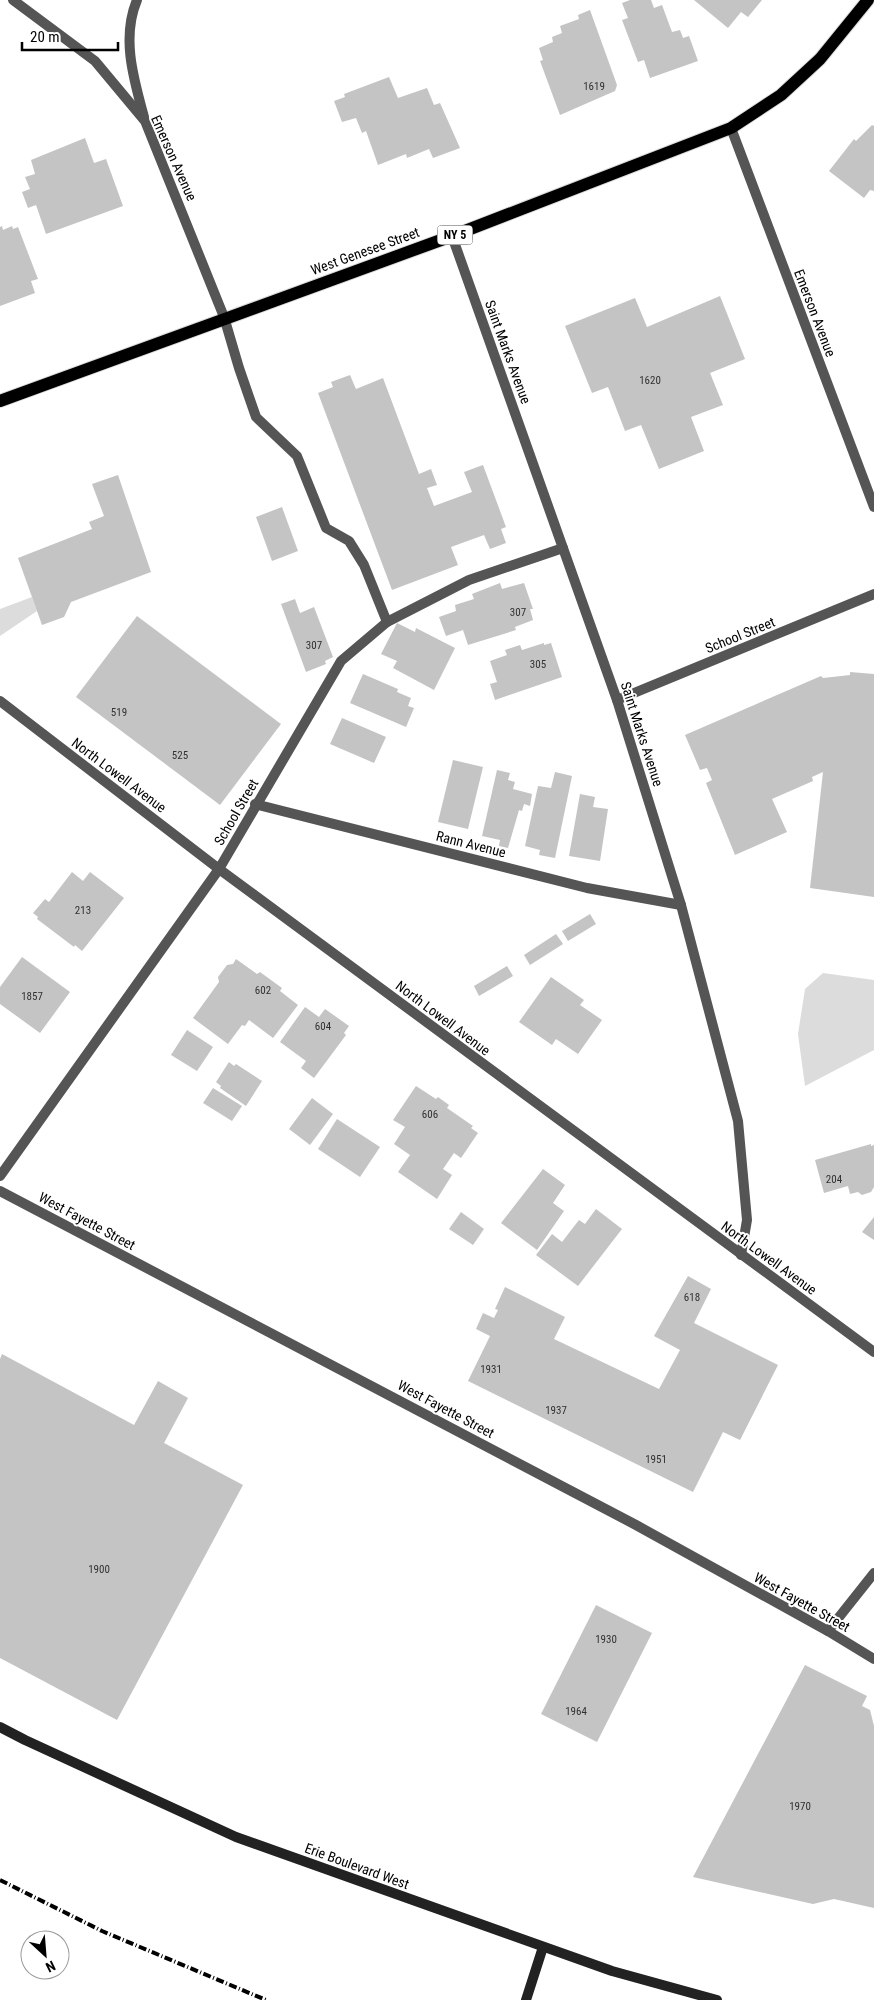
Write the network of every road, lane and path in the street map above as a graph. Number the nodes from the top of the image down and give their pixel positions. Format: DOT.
graph roads {
  1 [pos="13,0"];
  2 [pos="137,0"];
  3 [pos="868,0"];
  4 [pos="145,121"];
  5 [pos="731,128"];
  6 [pos="452,236"];
  7 [pos="224,318"];
  8 [pos="0,401"];
  9 [pos="874,507"];
  10 [pos="563,548"];
  11 [pos="874,594"];
  12 [pos="387,622"];
  13 [pos="617,700"];
  14 [pos="0,701"];
  15 [pos="256,804"];
  16 [pos="219,869"];
  17 [pos="681,905"];
  18 [pos="0,1176"];
  19 [pos="0,1191"];
  20 [pos="741,1255"];
  21 [pos="874,1352"];
  22 [pos="874,1572"];
  23 [pos="828,1631"];
  24 [pos="874,1659"];
  25 [pos="0,1726"];
  26 [pos="543,1947"];
  27 [pos="526,2000"];
  28 [pos="717,2000"];
  1 -- 4 [label="street, Emerson Avenue"];
  2 -- 4 [label="street"];
  3 -- 5 [label="main road, West Genesee Street / NY 5"];
  4 -- 7 [label="street, Emerson Avenue"];
  5 -- 6 [label="main road, West Genesee Street / NY 5"];
  5 -- 9 [label="street, Emerson Avenue"];
  6 -- 7 [label="main road, West Genesee Street / NY 5"];
  6 -- 10 [label="street, Saint Marks Avenue"];
  7 -- 8 [label="main road, West Genesee Street / NY 5"];
  7 -- 12 [label="street, Emerson Avenue"];
  10 -- 12 [label="street, School Street"];
  10 -- 13 [label="street, Saint Marks Avenue"];
  11 -- 13 [label="street, School Street"];
  12 -- 15 [label="street, School Street"];
  13 -- 17 [label="street, Saint Marks Avenue"];
  14 -- 16 [label="street, North Lowell Avenue"];
  15 -- 16 [label="street, School Street"];
  15 -- 17 [label="street, Rann Avenue"];
  16 -- 18 [label="street, School Street"];
  16 -- 20 [label="street, North Lowell Avenue"];
  17 -- 20 [label="street, Saint Marks Avenue"];
  19 -- 23 [label="street, West Fayette Street"];
  20 -- 21 [label="street, North Lowell Avenue"];
  22 -- 23 [label="street"];
  23 -- 24 [label="street, West Fayette Street"];
  25 -- 26 [label="main road, Erie Boulevard West"];
  26 -- 27 [label="main road"];
  26 -- 28 [label="main road, Erie Boulevard West"];
}
